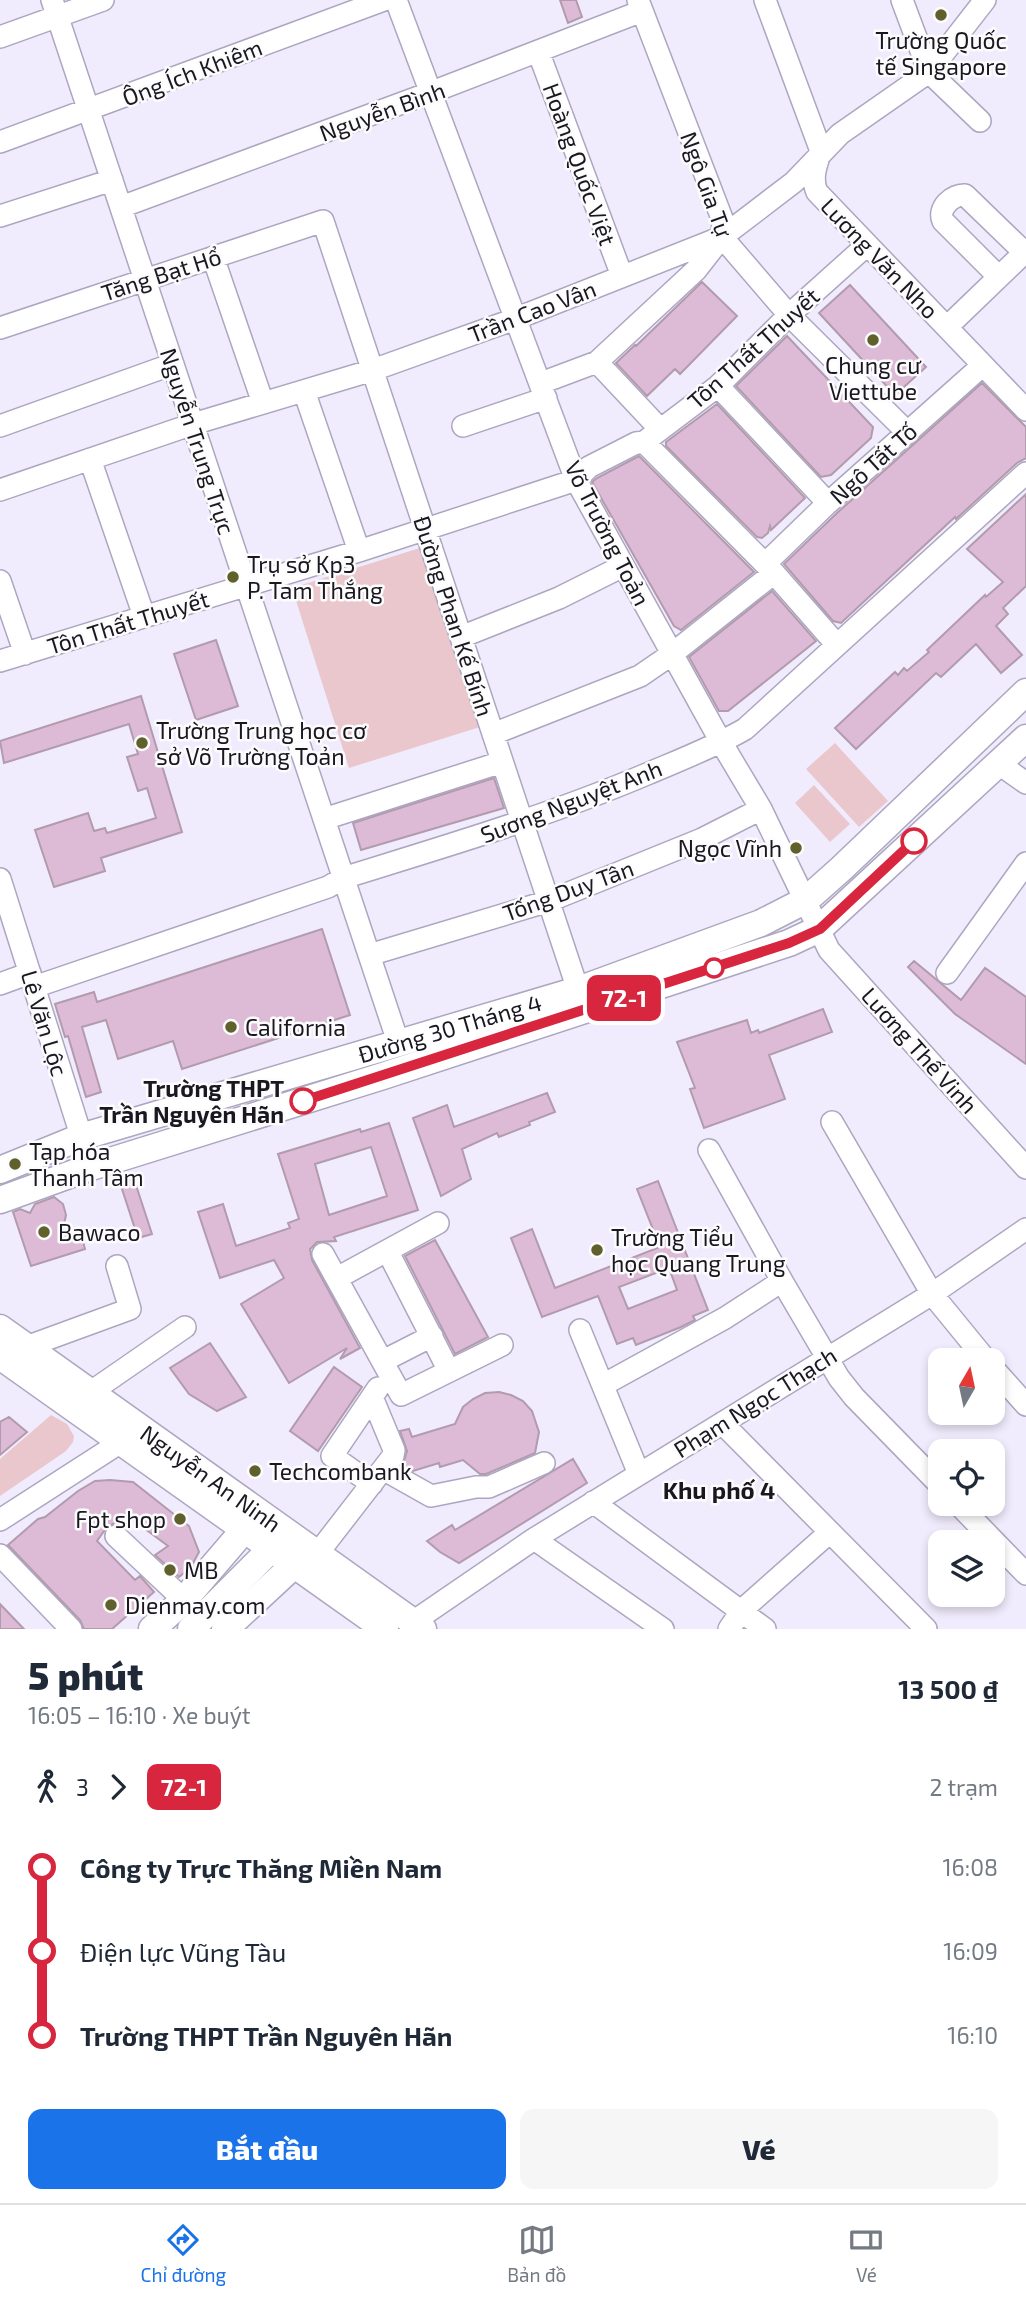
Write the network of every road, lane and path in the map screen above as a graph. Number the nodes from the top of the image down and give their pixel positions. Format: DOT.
graph roads {
  1 [pos="103,0"];
  2 [pos="384,0"];
  3 [pos="396,0"];
  4 [pos="765,0"];
  5 [pos="902,0"];
  6 [pos="985,0"];
  7 [pos="640,6"];
  8 [pos="54,9"];
  9 [pos="0,37"];
  10 [pos="538,51"];
  11 [pos="929,72"];
  12 [pos="432,92"];
  13 [pos="88,111"];
  14 [pos="979,121"];
  15 [pos="0,142"];
  16 [pos="821,152"];
  17 [pos="112,180"];
  18 [pos="121,207"];
  19 [pos="0,216"];
  20 [pos="323,220"];
  21 [pos="722,236"];
  22 [pos="867,245"];
  23 [pos="213,257"];
  24 [pos="1023,259"];
  25 [pos="622,276"];
  26 [pos="999,277"];
  27 [pos="145,279"];
  28 [pos="789,315"];
  29 [pos="515,319"];
  30 [pos="947,327"];
  31 [pos="0,328"];
  32 [pos="597,362"];
  33 [pos="173,364"];
  34 [pos="983,365"];
  35 [pos="373,370"];
  36 [pos="718,386"];
  37 [pos="544,390"];
  38 [pos="304,391"];
  39 [pos="263,403"];
  40 [pos="1026,410"];
  41 [pos="192,424"];
  42 [pos="0,426"];
  43 [pos="463,426"];
  44 [pos="907,432"];
  45 [pos="652,435"];
  46 [pos="90,459"];
  47 [pos="1026,473"];
  48 [pos="576,480"];
  49 [pos="0,490"];
  50 [pos="828,503"];
  51 [pos="426,530"];
  52 [pos="359,551"];
  53 [pos="624,566"];
  54 [pos="769,568"];
  55 [pos="0,581"];
  56 [pos="246,585"];
  57 [pos="144,617"];
  58 [pos="461,637"];
  59 [pos="837,645"];
  60 [pos="25,654"];
  61 [pos="672,654"];
  62 [pos="0,661"];
  63 [pos="1026,692"];
  64 [pos="493,734"];
  65 [pos="721,742"];
  66 [pos="1015,754"];
  67 [pos="502,762"];
  68 [pos="1026,783"];
  69 [pos="761,808"];
  70 [pos="324,819"];
  71 [pos="523,823"];
  72 [pos="1026,863"];
  73 [pos="343,878"];
  74 [pos="0,879"];
  75 [pos="806,900"];
  76 [pos="548,901"];
  77 [pos="820,929"];
  78 [pos="369,955"];
  79 [pos="947,973"];
  80 [pos="32,980"];
  81 [pos="0,984"];
  82 [pos="581,1000"];
  83 [pos="398,1042"];
  84 [pos="234,1091"];
  85 [pos="243,1119"];
  86 [pos="832,1122"];
  87 [pos="81,1137"];
  88 [pos="709,1150"];
  89 [pos="91,1167"];
  90 [pos="1026,1168"];
  91 [pos="0,1170"];
  92 [pos="0,1200"];
  93 [pos="438,1223"];
  94 [pos="1026,1229"];
  95 [pos="388,1252"];
  96 [pos="323,1254"];
  97 [pos="117,1266"];
  98 [pos="337,1278"];
  99 [pos="782,1281"];
  100 [pos="932,1294"];
  101 [pos="185,1327"];
  102 [pos="0,1328"];
  103 [pos="580,1330"];
  104 [pos="432,1336"];
  105 [pos="502,1345"];
  106 [pos="26,1347"];
  107 [pos="976,1348"];
  108 [pos="0,1356"];
  109 [pos="826,1357"];
  110 [pos="386,1367"];
  111 [pos="449,1371"];
  112 [pos="1005,1382"];
  113 [pos="603,1385"];
  114 [pos="91,1392"];
  115 [pos="372,1397"];
  116 [pos="1026,1405"];
  117 [pos="722,1423"];
  118 [pos="121,1442"];
  119 [pos="544,1463"];
  120 [pos="928,1473"];
  121 [pos="639,1474"];
  122 [pos="378,1477"];
  123 [pos="593,1502"];
  124 [pos="970,1516"];
  125 [pos="0,1520"];
  126 [pos="253,1520"];
  127 [pos="830,1532"];
  128 [pos="116,1536"];
  129 [pos="534,1539"];
  130 [pos="280,1540"];
  131 [pos="0,1555"];
  132 [pos="308,1555"];
  133 [pos="1026,1574"];
  134 [pos="742,1610"];
  135 [pos="204,1621"];
  136 [pos="418,1626"];
  137 [pos="71,1629"];
  138 [pos="152,1629"];
  139 [pos="385,1629"];
  140 [pos="663,1629"];
  141 [pos="729,1629"];
  142 [pos="765,1629"];
  143 [pos="926,1629"];
  1 -- 8 [label="street"];
  2 -- 13 [label="street, Ông Ích Khiêm"];
  3 -- 12 [label="street, Võ Trường Toản"];
  4 -- 16 [label="street"];
  5 -- 11 [label="street"];
  6 -- 11 [label="street, Trần Cao Vân"];
  7 -- 10 [label="street, Nguyễn Bình"];
  7 -- 21 [label="street, Ngô Gia Tự"];
  8 -- 9 [label="street"];
  8 -- 13 [label="street, Nguyễn Trung Trực"];
  10 -- 12 [label="street, Nguyễn Bình"];
  10 -- 25 [label="street, Hoàng Quốc Việt"];
  11 -- 14 [label="street"];
  11 -- 16 [label="street, Trần Cao Vân"];
  12 -- 18 [label="street, Nguyễn Bình"];
  12 -- 29 [label="street, Võ Trường Toản"];
  13 -- 15 [label="street, Ông Ích Khiêm"];
  13 -- 17 [label="street, Nguyễn Trung Trực"];
  16 -- 21 [label="street, Trần Cao Vân"];
  16 -- 22 [label="street, Lương Văn Nho"];
  17 -- 18 [label="street, Nguyễn Trung Trực"];
  17 -- 19 [label="street"];
  18 -- 27 [label="street, Nguyễn Trung Trực"];
  20 -- 23 [label="street, Tăng Bạt Hổ"];
  20 -- 35 [label="street, Đường Phan Kế Bính"];
  21 -- 25 [label="street, Trần Cao Vân"];
  21 -- 28 [label="street, Ngô Gia Tự"];
  21 -- 32 [label="street"];
  22 -- 28 [label="street, Tôn Thất Thuyết"];
  22 -- 30 [label="street, Lương Văn Nho"];
  23 -- 27 [label="street, Tăng Bạt Hổ"];
  23 -- 39 [label="street"];
  24 -- 26 [label="street"];
  24 -- 26 [label="street"];
  25 -- 29 [label="street, Trần Cao Vân"];
  26 -- 30 [label="street"];
  27 -- 31 [label="street, Tăng Bạt Hổ"];
  27 -- 33 [label="street, Nguyễn Trung Trực"];
  28 -- 36 [label="street, Tôn Thất Thuyết"];
  28 -- 44 [label="street, Ngô Gia Tự"];
  29 -- 35 [label="street, Trần Cao Vân"];
  29 -- 37 [label="street, Võ Trường Toản"];
  30 -- 34 [label="street, Lương Văn Nho"];
  32 -- 37 [label="street"];
  32 -- 45 [label="street"];
  33 -- 41 [label="street, Nguyễn Trung Trực"];
  33 -- 42 [label="street"];
  34 -- 40 [label="street, Lương Văn Nho"];
  34 -- 44 [label="street, Ngô Tất Tố"];
  35 -- 38 [label="street, Trần Cao Vân"];
  35 -- 51 [label="street, Đường Phan Kế Bính"];
  36 -- 45 [label="street, Tôn Thất Thuyết"];
  36 -- 50 [label="street"];
  37 -- 43 [label="street"];
  37 -- 48 [label="street, Võ Trường Toản"];
  38 -- 39 [label="street, Trần Cao Vân"];
  38 -- 52 [label="street"];
  39 -- 41 [label="street, Trần Cao Vân"];
  41 -- 46 [label="street, Trần Cao Vân"];
  41 -- 56 [label="street, Nguyễn Trung Trực"];
  44 -- 50 [label="street, Ngô Tất Tố"];
  45 -- 48 [label="street, Tôn Thất Thuyết"];
  45 -- 54 [label="street"];
  46 -- 49 [label="street, Trần Cao Vân"];
  46 -- 57 [label="street"];
  47 -- 59 [label="street, Sương Nguyệt Anh"];
  48 -- 51 [label="street, Tôn Thất Thuyết"];
  48 -- 53 [label="street, Võ Trường Toản"];
  50 -- 54 [label="street, Ngô Tất Tố"];
  51 -- 52 [label="street, Tôn Thất Thuyết"];
  51 -- 58 [label="street, Đường Phan Kế Bính"];
  52 -- 56 [label="street, Tôn Thất Thuyết"];
  53 -- 58 [label="street"];
  53 -- 61 [label="street, Võ Trường Toản"];
  54 -- 59 [label="street"];
  54 -- 61 [label="street, Ngô Tất Tố"];
  55 -- 60 [label="street"];
  56 -- 57 [label="street, Tôn Thất Thuyết"];
  56 -- 70 [label="street, Nguyễn Trung Trực"];
  57 -- 60 [label="street, Tôn Thất Thuyết"];
  58 -- 64 [label="street, Đường Phan Kế Bính"];
  59 -- 65 [label="street, Sương Nguyệt Anh"];
  60 -- 62 [label="street, Tôn Thất Thuyết"];
  61 -- 64 [label="street, Ngô Tất Tố"];
  61 -- 65 [label="street, Võ Trường Toản"];
  63 -- 75 [label="main road, Đường 30 Tháng 4"];
  64 -- 67 [label="street, Đường Phan Kế Bính"];
  65 -- 69 [label="street, Võ Trường Toản"];
  65 -- 71 [label="street, Sương Nguyệt Anh"];
  66 -- 68 [label="street"];
  66 -- 77 [label="main road, Đường 30 Tháng 4"];
  67 -- 70 [label="street"];
  67 -- 71 [label="street, Đường Phan Kế Bính"];
  69 -- 75 [label="street, Võ Trường Toản"];
  69 -- 76 [label="street, Tống Duy Tân"];
  70 -- 73 [label="street, Nguyễn Trung Trực"];
  71 -- 73 [label="street, Sương Nguyệt Anh"];
  71 -- 76 [label="street, Đường Phan Kế Bính"];
  72 -- 79 [label="street"];
  73 -- 78 [label="street, Nguyễn Trung Trực"];
  73 -- 80 [label="street, Sương Nguyệt Anh"];
  74 -- 80 [label="street, Lê Văn Lộc"];
  75 -- 77 [label="street, Võ Trường Toản"];
  75 -- 82 [label="main road, Đường 30 Tháng 4"];
  76 -- 78 [label="street, Tống Duy Tân"];
  76 -- 82 [label="street, Đường Phan Kế Bính"];
  77 -- 82 [label="main road, Đường 30 Tháng 4"];
  77 -- 90 [label="street, Lương Thế Vinh"];
  78 -- 83 [label="street, Nguyễn Trung Trực"];
  80 -- 81 [label="street, Sương Nguyệt Anh"];
  80 -- 87 [label="street, Lê Văn Lộc"];
  82 -- 83 [label="main road, Đường 30 Tháng 4"];
  82 -- 85 [label="main road, Đường 30 Tháng 4"];
  83 -- 84 [label="main road, Đường 30 Tháng 4"];
  84 -- 85 [label="main road"];
  84 -- 87 [label="main road, Đường 30 Tháng 4"];
  85 -- 89 [label="main road, Đường 30 Tháng 4"];
  86 -- 100 [label="street"];
  87 -- 89 [label="street, Lê Văn Lộc"];
  87 -- 91 [label="main road, Đường 30 Tháng 4"];
  88 -- 99 [label="street"];
  89 -- 92 [label="main road, Đường 30 Tháng 4"];
  93 -- 95 [label="street"];
  94 -- 100 [label="street, Phạm Ngọc Thạch"];
  95 -- 98 [label="street"];
  95 -- 104 [label="street"];
  96 -- 98 [label="street"];
  97 -- 106 [label="street"];
  98 -- 110 [label="street"];
  99 -- 109 [label="street"];
  99 -- 113 [label="street"];
  100 -- 107 [label="street"];
  100 -- 109 [label="street, Phạm Ngọc Thạch"];
  101 -- 114 [label="street"];
  102 -- 106 [label="main road, Nguyễn An Ninh"];
  103 -- 113 [label="street"];
  104 -- 110 [label="street"];
  104 -- 111 [label="street"];
  105 -- 111 [label="street"];
  106 -- 114 [label="main road, Nguyễn An Ninh"];
  108 -- 118 [label="main road, Nguyễn An Ninh"];
  109 -- 117 [label="street, Phạm Ngọc Thạch"];
  109 -- 120 [label="street"];
  110 -- 111 [label="street"];
  110 -- 115 [label="street"];
  112 -- 116 [label="street"];
  113 -- 121 [label="street"];
  114 -- 126 [label="main road, Nguyễn An Ninh"];
  115 -- 122 [label="street"];
  115 -- 122 [label="street"];
  117 -- 121 [label="street, Phạm Ngọc Thạch"];
  117 -- 127 [label="street"];
  118 -- 125 [label="street"];
  118 -- 126 [label="main road, Nguyễn An Ninh"];
  119 -- 122 [label="street"];
  121 -- 123 [label="street, Phạm Ngọc Thạch"];
  122 -- 132 [label="street"];
  123 -- 129 [label="street, Phạm Ngọc Thạch"];
  123 -- 134 [label="street"];
  124 -- 133 [label="street"];
  126 -- 130 [label="main road, Nguyễn An Ninh"];
  126 -- 135 [label="main road"];
  127 -- 134 [label="street"];
  127 -- 143 [label="street"];
  128 -- 135 [label="street"];
  129 -- 136 [label="street, Phạm Ngọc Thạch"];
  129 -- 140 [label="street"];
  130 -- 132 [label="main road, Nguyễn An Ninh"];
  130 -- 135 [label="main road"];
  131 -- 137 [label="street"];
  132 -- 135 [label="main road"];
  132 -- 136 [label="main road, Nguyễn An Ninh"];
  132 -- 139 [label="main road, Nguyễn An Ninh"];
  134 -- 141 [label="street"];
  134 -- 142 [label="street"];
  135 -- 138 [label="main road"];
}
